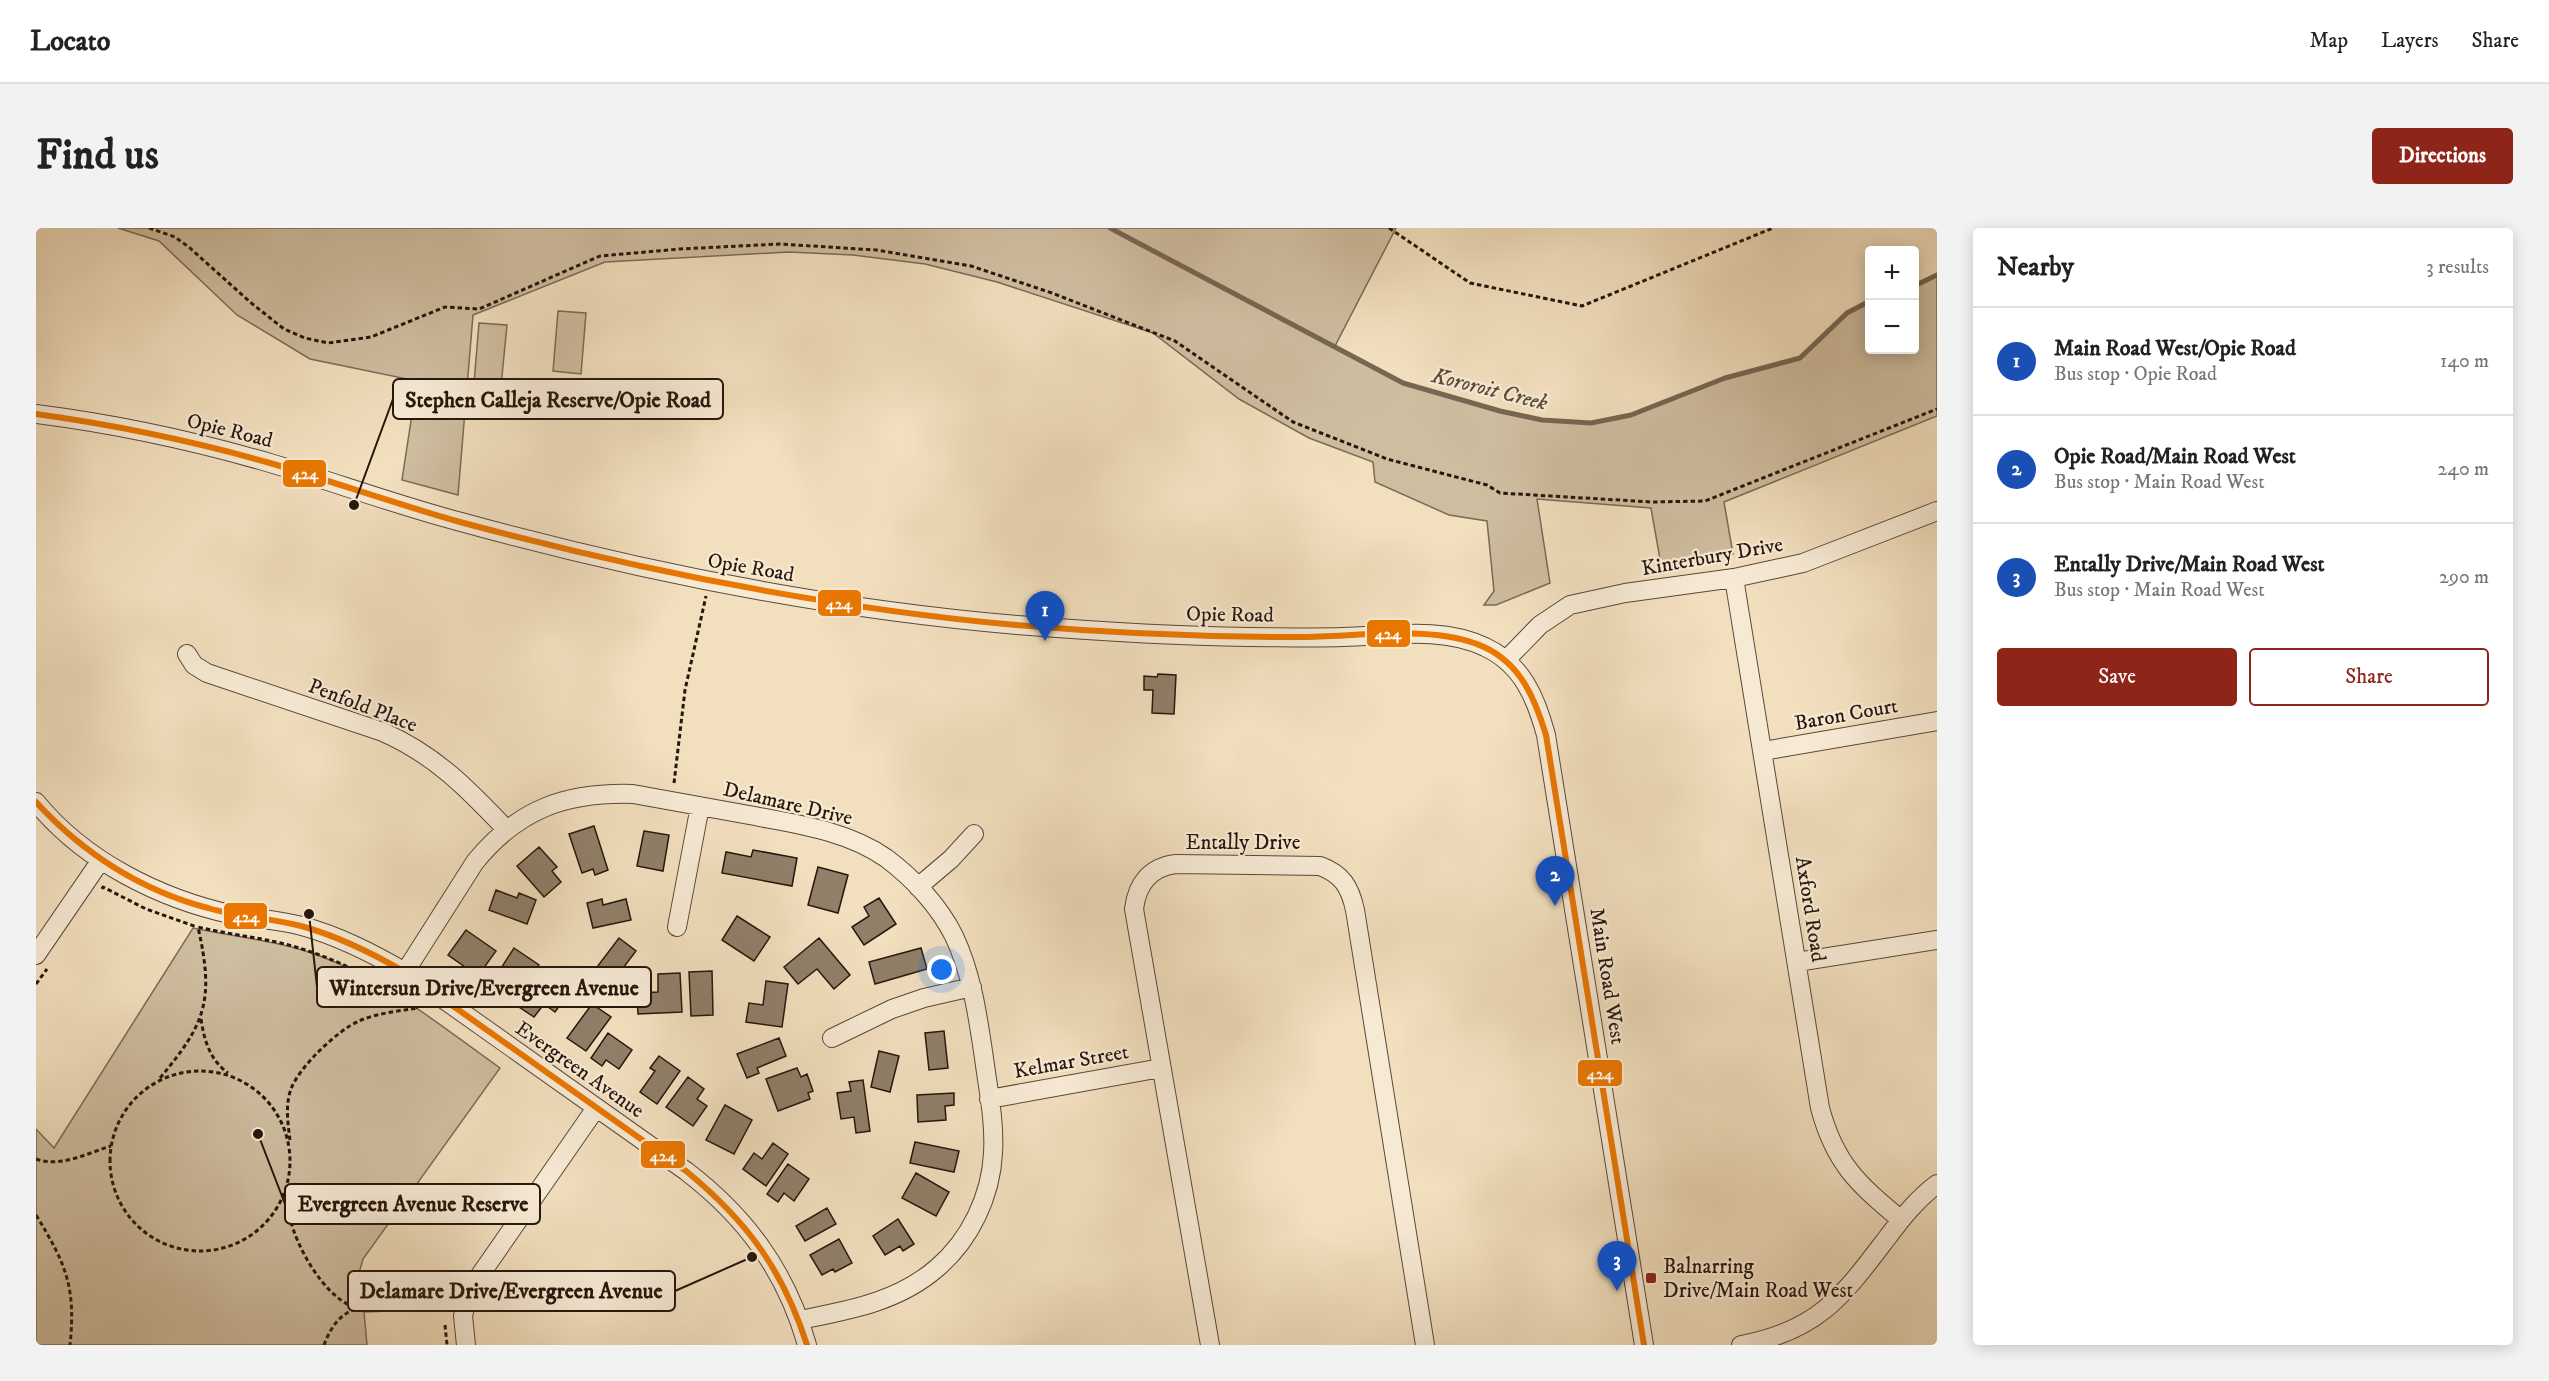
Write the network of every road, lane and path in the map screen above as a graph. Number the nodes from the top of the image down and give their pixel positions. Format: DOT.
graph roads {
  1 [pos="149,228"];
  2 [pos="1389,228"];
  3 [pos="1773,228"];
  4 [pos="1937,409"];
  5 [pos="38,416"];
  6 [pos="1937,511"];
  7 [pos="1734,578"];
  8 [pos="709,582"];
  9 [pos="187,654"];
  10 [pos="1506,660"];
  11 [pos="1937,720"];
  12 [pos="1763,751"];
  13 [pos="674,783"];
  14 [pos="36,802"];
  15 [pos="700,806"];
  16 [pos="506,828"];
  17 [pos="974,834"];
  18 [pos="101,860"];
  19 [pos="918,887"];
  20 [pos="97,896"];
  21 [pos="198,927"];
  22 [pos="677,927"];
  23 [pos="1937,940"];
  24 [pos="42,961"];
  25 [pos="1797,962"];
  26 [pos="405,972"];
  27 [pos="36,984"];
  28 [pos="972,987"];
  29 [pos="201,1017"];
  30 [pos="832,1038"];
  31 [pos="1161,1068"];
  32 [pos="230,1075"];
  33 [pos="158,1080"];
  34 [pos="989,1099"];
  35 [pos="596,1108"];
  36 [pos="111,1146"];
  37 [pos="290,1148"];
  38 [pos="36,1159"];
  39 [pos="288,1184"];
  40 [pos="1937,1184"];
  41 [pos="36,1215"];
  42 [pos="1901,1220"];
  43 [pos="446,1305"];
  44 [pos="366,1307"];
  45 [pos="800,1320"];
  46 [pos="70,1345"];
  47 [pos="324,1345"];
  48 [pos="466,1345"];
  49 [pos="807,1345"];
  50 [pos="1210,1345"];
  51 [pos="1425,1345"];
  52 [pos="1644,1345"];
  53 [pos="1741,1345"];
  1 -- 4 [label="path"];
  2 -- 3 [label="path"];
  5 -- 8 [label="street, Opie Road"];
  6 -- 7 [label="street, Kinterbury Drive"];
  7 -- 10 [label="street, Kinterbury Drive"];
  7 -- 12 [label="street, Axford Road"];
  8 -- 10 [label="street, Opie Road"];
  8 -- 13 [label="path"];
  9 -- 16 [label="street, Penfold Place"];
  10 -- 52 [label="street, Main Road West"];
  11 -- 12 [label="street, Baron Court"];
  12 -- 25 [label="street, Axford Road"];
  14 -- 18 [label="street, Evergreen Avenue"];
  15 -- 16 [label="street, Delamare Drive"];
  15 -- 19 [label="street, Delamare Drive"];
  15 -- 22 [label="street"];
  16 -- 26 [label="street, Delamare Drive"];
  17 -- 19 [label="street"];
  18 -- 24 [label="street"];
  18 -- 26 [label="street, Evergreen Avenue"];
  19 -- 28 [label="street, Delamare Drive"];
  20 -- 21 [label="path"];
  21 -- 29 [label="path"];
  21 -- 37 [label="path"];
  23 -- 25 [label="street"];
  24 -- 27 [label="path"];
  25 -- 42 [label="street, Axford Road"];
  26 -- 35 [label="street, Evergreen Avenue"];
  28 -- 30 [label="street"];
  28 -- 34 [label="street, Delamare Drive"];
  29 -- 32 [label="path"];
  29 -- 33 [label="path"];
  31 -- 34 [label="street, Kelmar Street"];
  31 -- 50 [label="street, Entally Drive"];
  31 -- 51 [label="street, Entally Drive"];
  32 -- 33 [label="path"];
  32 -- 37 [label="path"];
  33 -- 36 [label="path"];
  34 -- 45 [label="street, Delamare Drive"];
  35 -- 45 [label="street, Evergreen Avenue"];
  35 -- 48 [label="street"];
  36 -- 38 [label="path"];
  36 -- 39 [label="path"];
  37 -- 39 [label="path"];
  39 -- 44 [label="path"];
  40 -- 42 [label="street"];
  41 -- 46 [label="path"];
  42 -- 53 [label="street"];
  43 -- 44 [label="path"];
  44 -- 47 [label="path"];
  45 -- 49 [label="street, Evergreen Avenue"];
}
